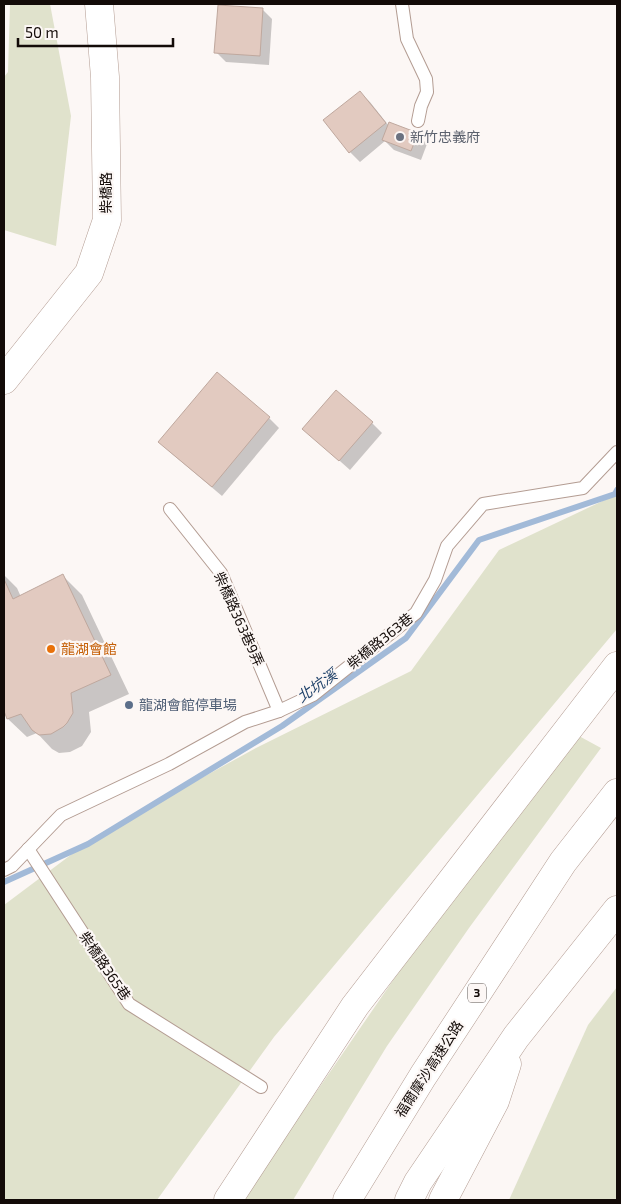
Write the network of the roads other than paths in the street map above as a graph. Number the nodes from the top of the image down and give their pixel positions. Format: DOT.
graph roads {
  1 [pos="99,4"];
  2 [pos="402,4"];
  3 [pos="418,121"];
  4 [pos="4,380"];
  5 [pos="617,452"];
  6 [pos="170,509"];
  7 [pos="617,666"];
  8 [pos="279,711"];
  9 [pos="617,792"];
  10 [pos="28,849"];
  11 [pos="4,870"];
  12 [pos="617,910"];
  13 [pos="516,1037"];
  14 [pos="261,1087"];
  15 [pos="228,1200"];
  16 [pos="346,1200"];
  17 [pos="409,1200"];
  18 [pos="443,1200"];
  1 -- 4 [label="main road, 柴橋路"];
  2 -- 3 [label="lane"];
  5 -- 8 [label="lane, 柴橋路363巷"];
  6 -- 8 [label="lane, 柴橋路363巷9弄"];
  7 -- 15 [label="main road"];
  8 -- 10 [label="lane, 柴橋路363巷"];
  9 -- 16 [label="main road, 福爾摩沙高速公路 / 3"];
  10 -- 11 [label="lane, 柴橋路363巷"];
  10 -- 14 [label="lane, 柴橋路365巷"];
  12 -- 13 [label="main road"];
  13 -- 17 [label="main road"];
  13 -- 18 [label="main road"];
}
